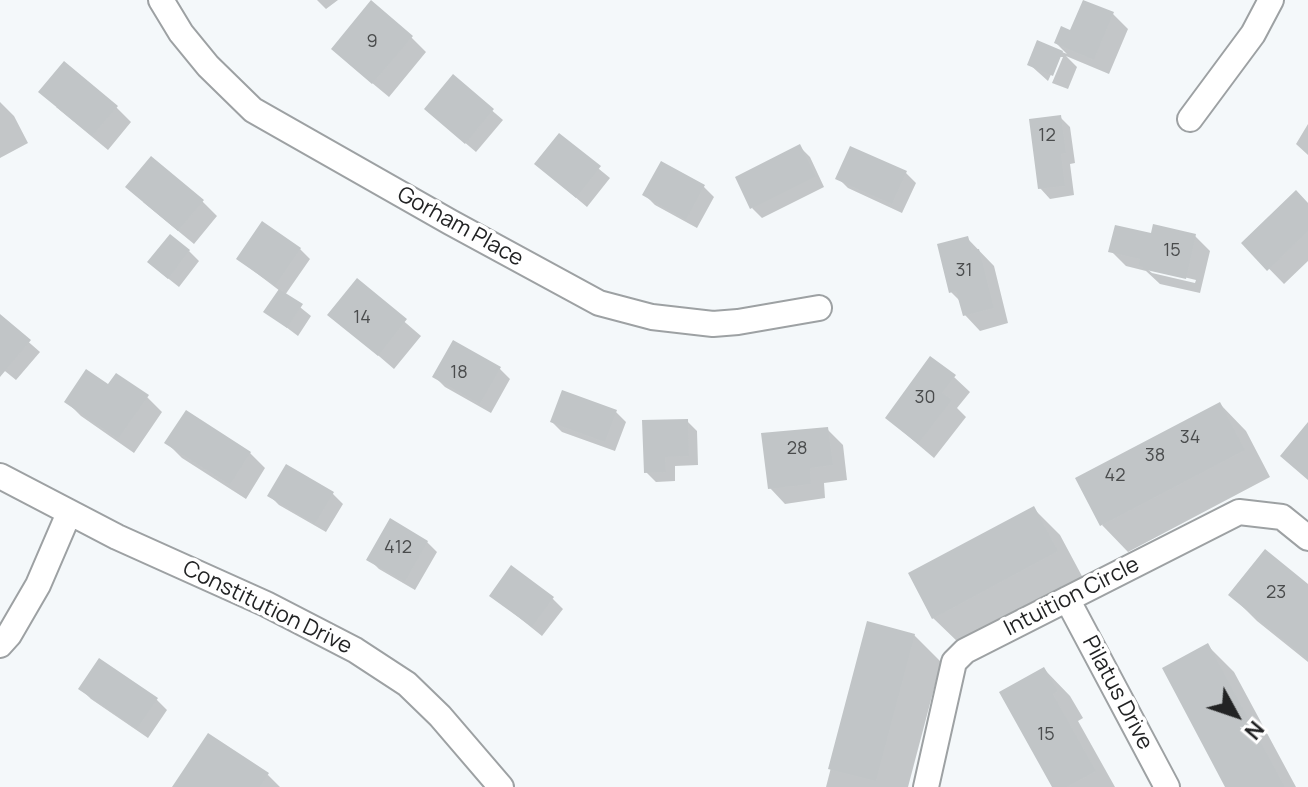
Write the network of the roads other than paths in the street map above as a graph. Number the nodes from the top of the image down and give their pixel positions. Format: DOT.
graph roads {
  1 [pos="161,0"];
  2 [pos="1271,0"];
  3 [pos="1190,119"];
  4 [pos="819,308"];
  5 [pos="0,476"];
  6 [pos="69,513"];
  7 [pos="1308,538"];
  8 [pos="1067,599"];
  9 [pos="0,645"];
  10 [pos="501,787"];
  11 [pos="926,787"];
  12 [pos="1167,787"];
  1 -- 4 [label="street, Gorham Place"];
  2 -- 3 [label="street"];
  5 -- 6 [label="street, Constitution Drive"];
  6 -- 9 [label="street"];
  6 -- 10 [label="street, Constitution Drive"];
  7 -- 8 [label="street, Intuition Circle"];
  8 -- 11 [label="street, Intuition Circle"];
  8 -- 12 [label="street, Pilatus Drive"];
}
